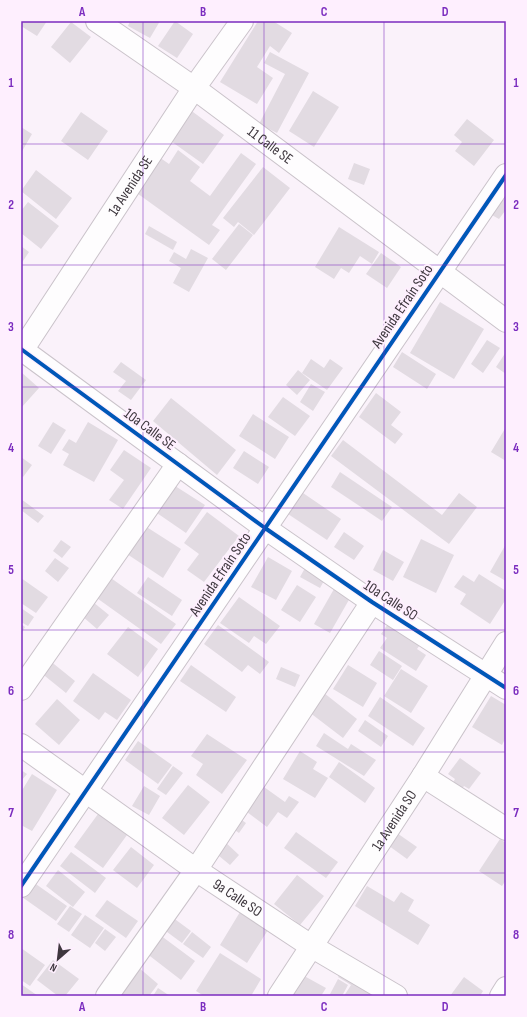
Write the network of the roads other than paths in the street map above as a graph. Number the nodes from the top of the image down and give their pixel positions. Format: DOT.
graph roads {
  1 [pos="97,21"];
  2 [pos="242,21"];
  3 [pos="194,88"];
  4 [pos="506,175"];
  5 [pos="440,271"];
  6 [pos="506,321"];
  7 [pos="22,350"];
  8 [pos="178,464"];
  9 [pos="265,528"];
  10 [pos="372,602"];
  11 [pos="506,643"];
  12 [pos="486,676"];
  13 [pos="506,688"];
  14 [pos="21,689"];
  15 [pos="21,745"];
  16 [pos="423,776"];
  17 [pos="85,792"];
  18 [pos="506,829"];
  19 [pos="196,870"];
  20 [pos="21,886"];
  21 [pos="311,946"];
  22 [pos="506,988"];
  23 [pos="107,996"];
  24 [pos="279,996"];
  25 [pos="396,996"];
  26 [pos="500,996"];
  1 -- 3 [label="street, 11 Calle SE"];
  2 -- 3 [label="street, 1a Avenida SE"];
  3 -- 5 [label="street, 11 Calle SE"];
  3 -- 7 [label="street, 1a Avenida SE"];
  4 -- 5 [label="street, Avenida Efraín Soto"];
  5 -- 6 [label="street, 11 Calle SE"];
  5 -- 9 [label="street, Avenida Efraín Soto"];
  7 -- 8 [label="street, 10a Calle SE"];
  8 -- 9 [label="street, 10a Calle SE"];
  8 -- 14 [label="street"];
  9 -- 10 [label="street, 10a Calle SO"];
  9 -- 17 [label="street, Avenida Efraín Soto"];
  10 -- 12 [label="street, 10a Calle SO"];
  10 -- 19 [label="street"];
  11 -- 12 [label="street, 1a Avenida SO"];
  12 -- 13 [label="street, 10a Calle SO"];
  12 -- 16 [label="street, 1a Avenida SO"];
  15 -- 17 [label="street, 9a Calle SO"];
  16 -- 18 [label="street"];
  16 -- 21 [label="street, 1a Avenida SO"];
  17 -- 19 [label="street, 9a Calle SO"];
  17 -- 20 [label="street, Avenida Efraín Soto"];
  19 -- 21 [label="street, 9a Calle SO"];
  19 -- 23 [label="street"];
  21 -- 24 [label="street, 1a Avenida SO"];
  21 -- 25 [label="street, 9a Calle SO"];
  22 -- 26 [label="street"];
}
